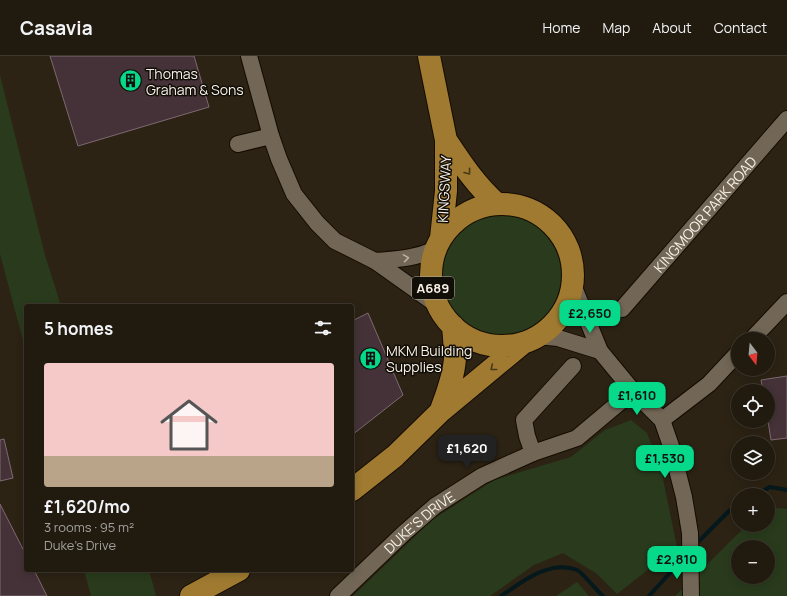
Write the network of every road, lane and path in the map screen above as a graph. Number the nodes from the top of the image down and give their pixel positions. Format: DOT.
graph roads {
  1 [pos="250,56"];
  2 [pos="429,56"];
  3 [pos="787,119"];
  4 [pos="271,136"];
  5 [pos="446,140"];
  6 [pos="238,144"];
  7 [pos="497,204"];
  8 [pos="438,244"];
  9 [pos="375,260"];
  10 [pos="573,285"];
  11 [pos="787,302"];
  12 [pos="437,305"];
  13 [pos="622,308"];
  14 [pos="453,326"];
  15 [pos="759,332"];
  16 [pos="531,339"];
  17 [pos="600,351"];
  18 [pos="731,360"];
  19 [pos="573,366"];
  20 [pos="633,391"];
  21 [pos="441,411"];
  22 [pos="662,420"];
  23 [pos="533,453"];
  24 [pos="354,488"];
  25 [pos="235,572"];
  26 [pos="191,596"];
  27 [pos="338,596"];
  28 [pos="691,596"];
  1 -- 4 [label="street"];
  2 -- 5 [label="highway, KINGSWAY / A689"];
  3 -- 13 [label="street, KINGMOOR PARK ROAD"];
  4 -- 6 [label="street"];
  4 -- 9 [label="street"];
  5 -- 7 [label="highway, KINGSWAY / A689, one-way"];
  5 -- 8 [label="highway, KINGSWAY / A689"];
  7 -- 8 [label="highway, A689"];
  7 -- 10 [label="highway, A689"];
  9 -- 8 [label="street, one-way"];
  8 -- 12 [label="highway, A689"];
  9 -- 12 [label="street"];
  10 -- 16 [label="highway, A689"];
  10 -- 17 [label="street"];
  11 -- 15 [label="street"];
  12 -- 14 [label="highway, A689"];
  14 -- 16 [label="highway, A689"];
  14 -- 21 [label="highway, A689"];
  16 -- 17 [label="street"];
  16 -- 21 [label="highway, A689, one-way"];
  17 -- 20 [label="street"];
  18 -- 22 [label="street"];
  19 -- 23 [label="street"];
  20 -- 22 [label="street"];
  20 -- 23 [label="street, DUKE'S DRIVE"];
  21 -- 24 [label="highway, A689"];
  22 -- 28 [label="street"];
  23 -- 27 [label="street, DUKE'S DRIVE"];
  25 -- 26 [label="highway"];
}
